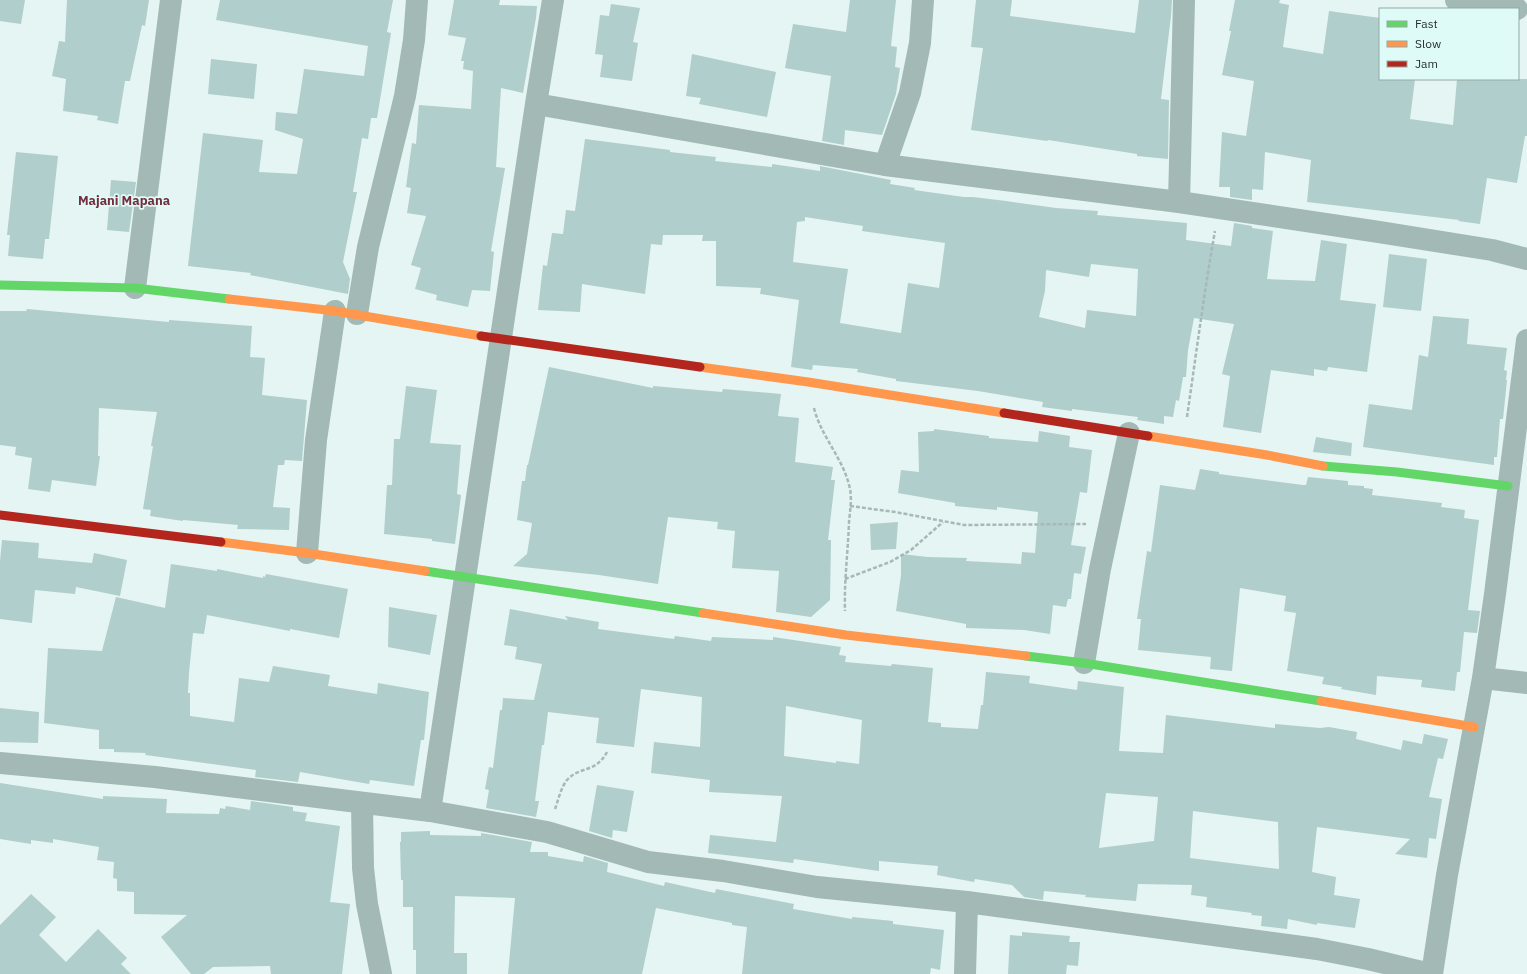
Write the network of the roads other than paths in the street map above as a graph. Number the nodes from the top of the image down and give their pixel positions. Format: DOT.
graph roads {
  1 [pos="171,0"];
  2 [pos="417,0"];
  3 [pos="553,0"];
  4 [pos="923,0"];
  5 [pos="1184,0"];
  6 [pos="1456,0"];
  7 [pos="1511,8"];
  8 [pos="536,104"];
  9 [pos="885,166"];
  10 [pos="1179,202"];
  11 [pos="1527,259"];
  12 [pos="0,285"];
  13 [pos="135,288"];
  14 [pos="335,310"];
  15 [pos="357,314"];
  16 [pos="501,339"];
  17 [pos="1527,340"];
  18 [pos="1129,433"];
  19 [pos="1508,486"];
  20 [pos="0,515"];
  21 [pos="307,553"];
  22 [pos="465,577"];
  23 [pos="1084,663"];
  24 [pos="1483,678"];
  25 [pos="1527,683"];
  26 [pos="1474,727"];
  27 [pos="0,763"];
  28 [pos="362,803"];
  29 [pos="430,811"];
  30 [pos="967,902"];
  31 [pos="381,974"];
  32 [pos="965,974"];
  33 [pos="1431,974"];
  1 -- 13 [label="street"];
  2 -- 15 [label="street"];
  3 -- 8 [label="street"];
  4 -- 9 [label="street"];
  5 -- 10 [label="street"];
  6 -- 7 [label="street"];
  8 -- 9 [label="street"];
  8 -- 16 [label="street"];
  9 -- 10 [label="street"];
  10 -- 11 [label="street"];
  12 -- 13 [label="street"];
  13 -- 14 [label="street"];
  14 -- 15 [label="street"];
  14 -- 21 [label="street"];
  15 -- 16 [label="street"];
  16 -- 18 [label="street"];
  16 -- 22 [label="street"];
  17 -- 19 [label="street"];
  18 -- 19 [label="street"];
  18 -- 23 [label="street"];
  19 -- 24 [label="street"];
  20 -- 21 [label="street"];
  21 -- 22 [label="street"];
  22 -- 23 [label="street"];
  22 -- 29 [label="street"];
  23 -- 26 [label="street"];
  24 -- 25 [label="street"];
  24 -- 26 [label="street"];
  26 -- 33 [label="street"];
  27 -- 28 [label="street"];
  28 -- 29 [label="street"];
  28 -- 31 [label="street"];
  29 -- 30 [label="street"];
  30 -- 32 [label="street"];
  30 -- 33 [label="street"];
}
